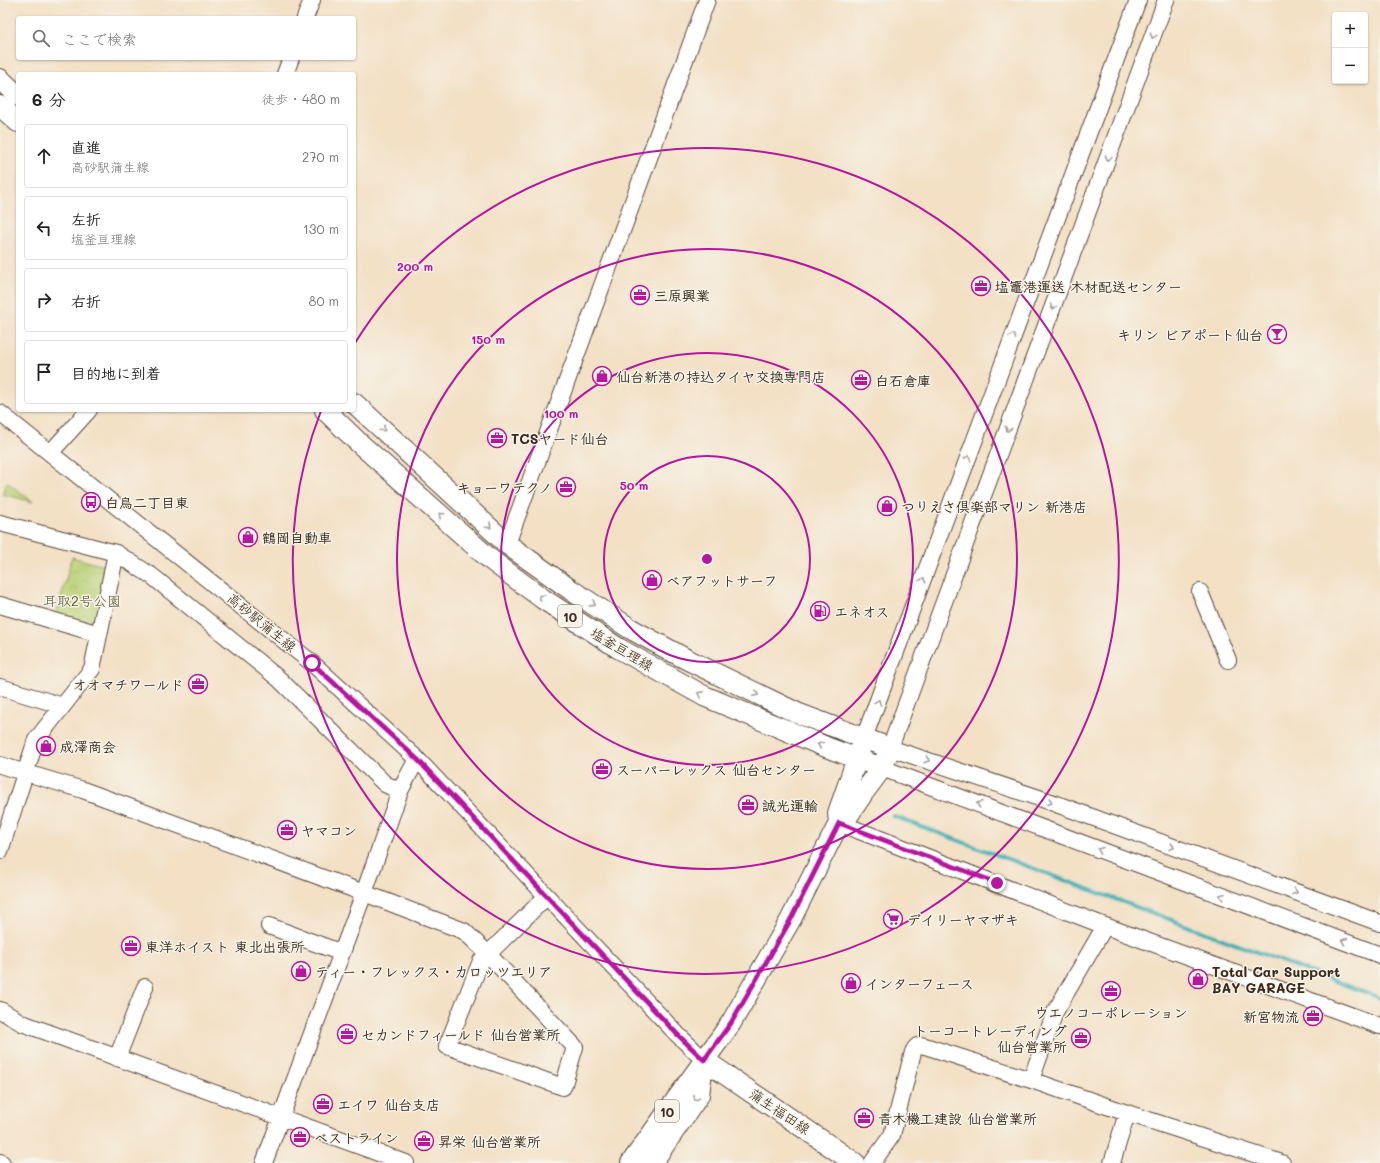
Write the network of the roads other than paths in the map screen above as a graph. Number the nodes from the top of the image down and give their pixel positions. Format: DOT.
graph roads {
  1 [pos="312,0"];
  2 [pos="707,0"];
  3 [pos="1138,0"];
  4 [pos="1166,0"];
  5 [pos="306,16"];
  6 [pos="290,60"];
  7 [pos="286,72"];
  8 [pos="0,79"];
  9 [pos="16,94"];
  10 [pos="0,106"];
  11 [pos="16,120"];
  12 [pos="356,405"];
  13 [pos="87,412"];
  14 [pos="327,412"];
  15 [pos="0,413"];
  16 [pos="51,452"];
  17 [pos="0,523"];
  18 [pos="507,544"];
  19 [pos="116,553"];
  20 [pos="1200,592"];
  21 [pos="0,604"];
  22 [pos="99,634"];
  23 [pos="1228,660"];
  24 [pos="0,687"];
  25 [pos="63,706"];
  26 [pos="864,738"];
  27 [pos="890,748"];
  28 [pos="417,759"];
  29 [pos="856,759"];
  30 [pos="0,765"];
  31 [pos="882,768"];
  32 [pos="25,773"];
  33 [pos="855,789"];
  34 [pos="400,791"];
  35 [pos="842,818"];
  36 [pos="1,843"];
  37 [pos="364,893"];
  38 [pos="547,896"];
  39 [pos="1380,923"];
  40 [pos="269,926"];
  41 [pos="1105,926"];
  42 [pos="342,953"];
  43 [pos="488,954"];
  44 [pos="1380,955"];
  45 [pos="145,987"];
  46 [pos="0,1010"];
  47 [pos="1380,1026"];
  48 [pos="117,1058"];
  49 [pos="704,1060"];
  50 [pos="1031,1080"];
  51 [pos="1127,1113"];
  52 [pos="281,1117"];
  53 [pos="651,1162"];
  54 [pos="264,1163"];
  55 [pos="406,1163"];
  56 [pos="631,1163"];
  57 [pos="855,1163"];
  58 [pos="872,1163"];
  59 [pos="1112,1163"];
  60 [pos="1282,1163"];
  1 -- 5 [label="street"];
  2 -- 18 [label="street"];
  26 -- 3 [label="street, one-way"];
  4 -- 27 [label="street, one-way"];
  6 -- 7 [label="street"];
  8 -- 9 [label="main road"];
  10 -- 11 [label="main road"];
  12 -- 18 [label="main road, 塩釜亘理線 / 10, one-way"];
  13 -- 16 [label="street"];
  29 -- 14 [label="main road, 塩釜亘理線 / 10, one-way"];
  15 -- 16 [label="street, 高砂駅蒲生線"];
  16 -- 28 [label="street, 高砂駅蒲生線"];
  17 -- 19 [label="street"];
  18 -- 26 [label="main road, 塩釜亘理線 / 10, one-way"];
  19 -- 22 [label="street"];
  19 -- 34 [label="street"];
  20 -- 23 [label="street"];
  21 -- 22 [label="street"];
  22 -- 25 [label="street"];
  24 -- 25 [label="street"];
  25 -- 32 [label="street"];
  26 -- 27 [label="main road, 塩釜亘理線 / 10"];
  26 -- 29 [label="main road, 10"];
  27 -- 31 [label="main road, 10"];
  27 -- 39 [label="street, one-way"];
  28 -- 34 [label="street"];
  28 -- 38 [label="street, 高砂駅蒲生線"];
  29 -- 31 [label="main road, 塩釜亘理線 / 10"];
  29 -- 33 [label="main road, 10"];
  30 -- 32 [label="street"];
  31 -- 33 [label="main road, 10"];
  44 -- 31 [label="street, one-way"];
  32 -- 36 [label="street"];
  32 -- 37 [label="street"];
  33 -- 35 [label="main road, 10"];
  34 -- 37 [label="street"];
  35 -- 41 [label="street"];
  35 -- 49 [label="main road, 10"];
  37 -- 42 [label="street"];
  37 -- 43 [label="street"];
  38 -- 43 [label="street"];
  38 -- 49 [label="street, 高砂駅蒲生線"];
  40 -- 42 [label="street"];
  41 -- 47 [label="street"];
  41 -- 50 [label="street"];
  42 -- 52 [label="street"];
  43 -- 43 [label="street"];
  45 -- 48 [label="street"];
  46 -- 48 [label="street"];
  48 -- 52 [label="street"];
  49 -- 53 [label="main road, 10, one-way"];
  49 -- 56 [label="main road, 10"];
  49 -- 57 [label="main road, 蒲生福田線"];
  50 -- 51 [label="street"];
  50 -- 58 [label="street"];
  51 -- 59 [label="street"];
  51 -- 60 [label="street"];
  52 -- 54 [label="street"];
  52 -- 55 [label="street"];
}
